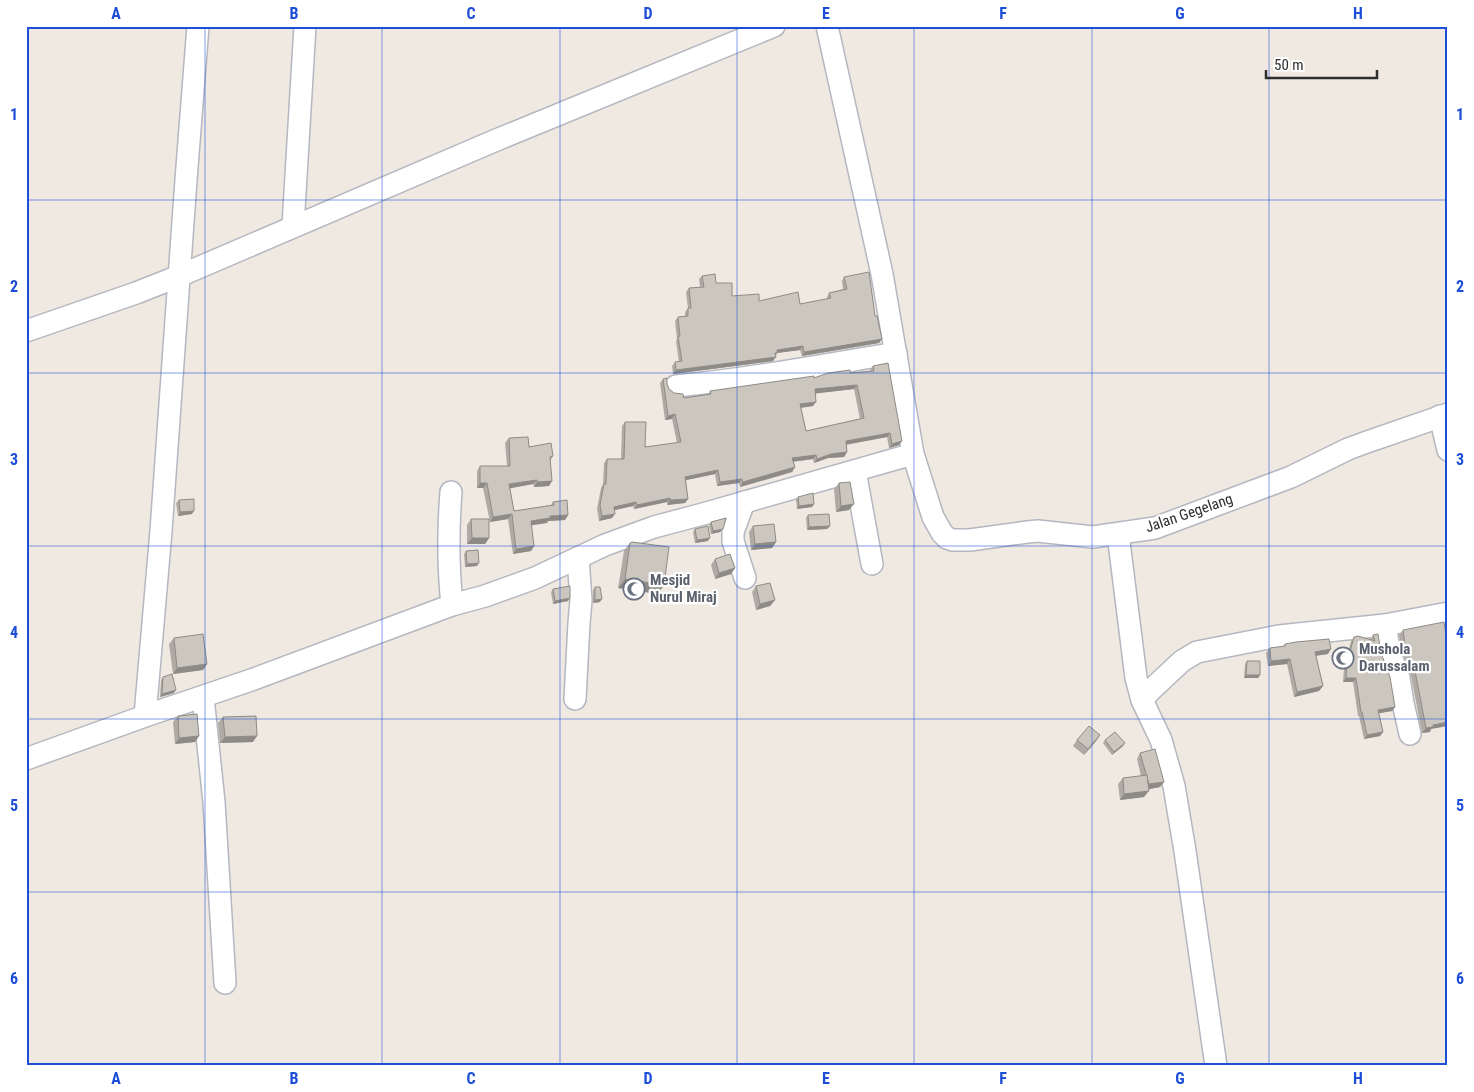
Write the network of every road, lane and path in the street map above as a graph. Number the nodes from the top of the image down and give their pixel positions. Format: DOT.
graph roads {
  1 [pos="198,26"];
  2 [pos="306,26"];
  3 [pos="774,26"];
  4 [pos="827,26"];
  5 [pos="293,226"];
  6 [pos="178,276"];
  7 [pos="26,331"];
  8 [pos="896,353"];
  9 [pos="676,386"];
  10 [pos="1444,415"];
  11 [pos="1448,450"];
  12 [pos="913,454"];
  13 [pos="855,471"];
  14 [pos="452,492"];
  15 [pos="744,502"];
  16 [pos="1118,534"];
  17 [pos="578,558"];
  18 [pos="872,564"];
  19 [pos="744,578"];
  20 [pos="452,605"];
  21 [pos="1448,613"];
  22 [pos="1385,625"];
  23 [pos="203,696"];
  24 [pos="575,699"];
  25 [pos="1142,700"];
  26 [pos="144,716"];
  27 [pos="1410,734"];
  28 [pos="26,759"];
  29 [pos="226,983"];
  30 [pos="1216,1066"];
  1 -- 6 [label="street"];
  2 -- 5 [label="street"];
  3 -- 5 [label="street"];
  4 -- 8 [label="street, Jalan Gegelang"];
  5 -- 6 [label="street"];
  6 -- 7 [label="street"];
  6 -- 26 [label="street"];
  8 -- 9 [label="street"];
  8 -- 12 [label="street, Jalan Gegelang"];
  10 -- 11 [label="street"];
  10 -- 16 [label="street, Jalan Gegelang"];
  12 -- 13 [label="street"];
  12 -- 16 [label="street, Jalan Gegelang"];
  13 -- 15 [label="street"];
  13 -- 18 [label="street"];
  14 -- 20 [label="street"];
  15 -- 17 [label="street"];
  15 -- 19 [label="street"];
  16 -- 25 [label="street"];
  17 -- 20 [label="street"];
  17 -- 24 [label="street"];
  20 -- 23 [label="street"];
  21 -- 22 [label="street"];
  22 -- 25 [label="street"];
  22 -- 27 [label="street"];
  23 -- 26 [label="street"];
  23 -- 29 [label="street"];
  25 -- 30 [label="street"];
  26 -- 28 [label="street"];
}
